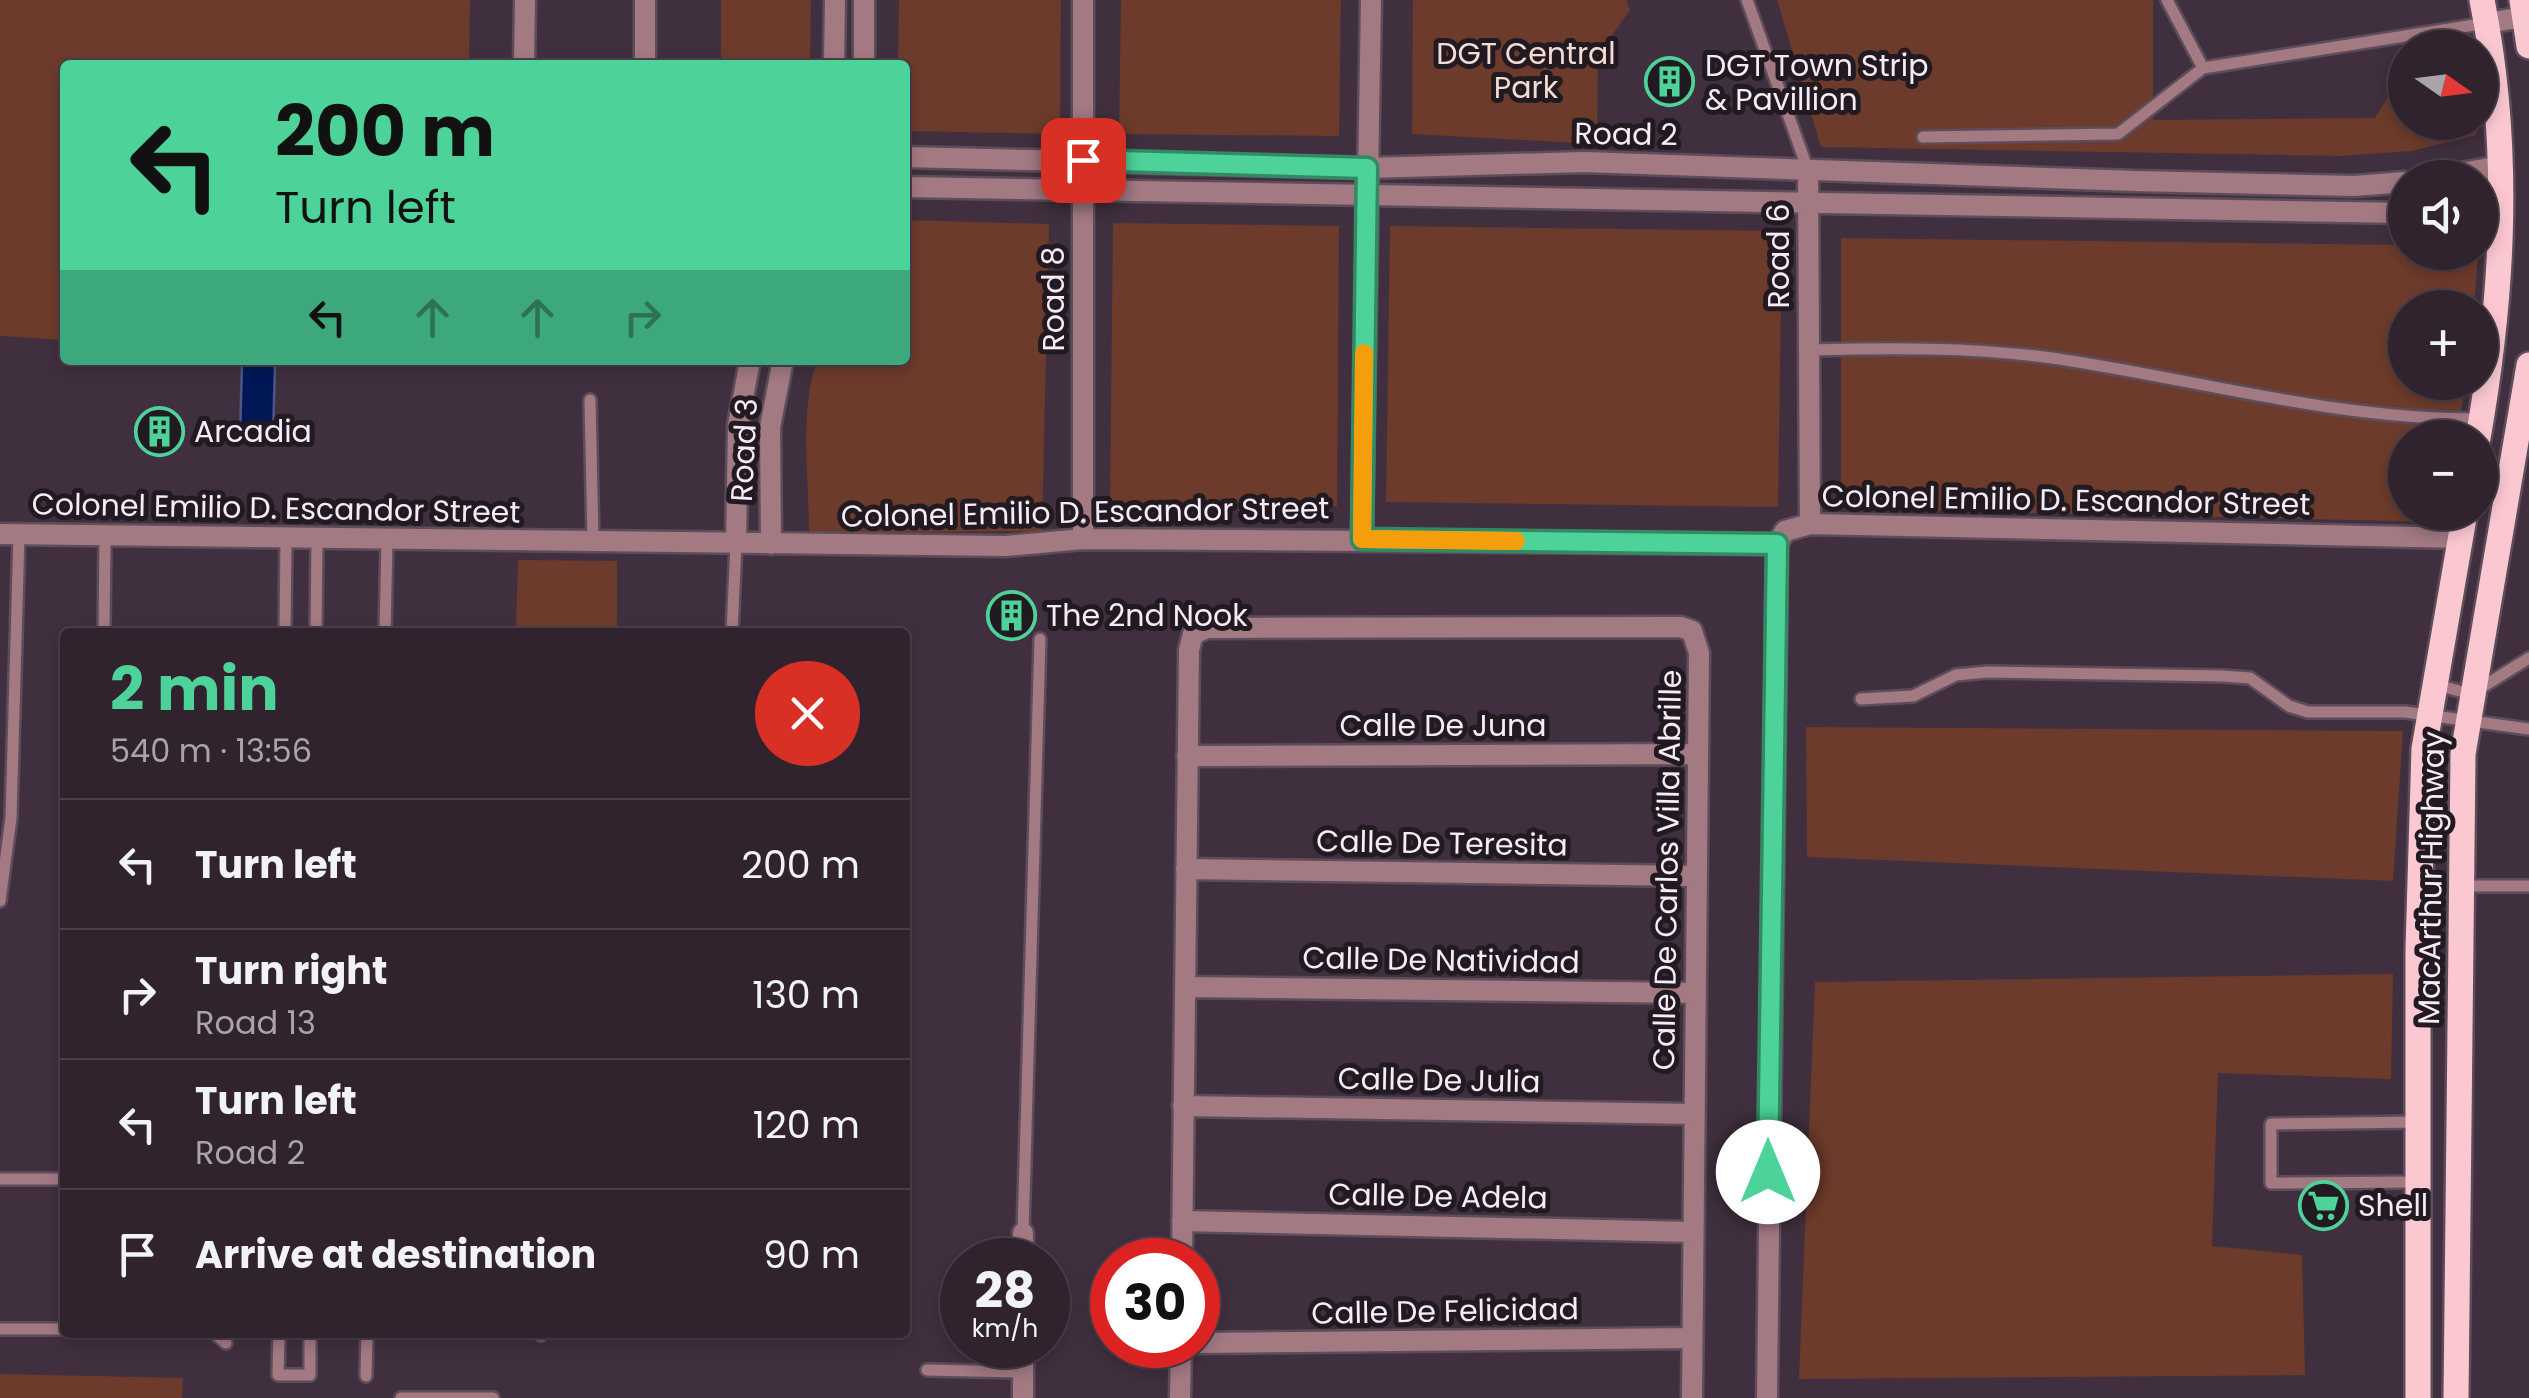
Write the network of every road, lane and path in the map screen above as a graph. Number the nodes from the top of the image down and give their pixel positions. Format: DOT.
graph roads {
  1 [pos="525,0"];
  2 [pos="645,0"];
  3 [pos="834,0"];
  4 [pos="864,0"];
  5 [pos="1083,0"];
  6 [pos="1370,0"];
  7 [pos="1747,0"];
  8 [pos="2167,0"];
  9 [pos="2525,11"];
  10 [pos="2484,12"];
  11 [pos="2529,46"];
  12 [pos="524,60"];
  13 [pos="644,60"];
  14 [pos="834,60"];
  15 [pos="864,60"];
  16 [pos="2203,68"];
  17 [pos="1922,138"];
  18 [pos="910,157"];
  19 [pos="1083,160"];
  20 [pos="1584,162"];
  21 [pos="2501,166"];
  22 [pos="2498,167"];
  23 [pos="1367,168"];
  24 [pos="1808,170"];
  25 [pos="2498,179"];
  26 [pos="2136,181"];
  27 [pos="2388,183"];
  28 [pos="910,187"];
  29 [pos="1083,189"];
  30 [pos="1367,194"];
  31 [pos="1583,198"];
  32 [pos="1808,203"];
  33 [pos="2136,209"];
  34 [pos="2388,213"];
  35 [pos="2498,257"];
  36 [pos="1808,350"];
  37 [pos="749,365"];
  38 [pos="782,365"];
  39 [pos="2529,365"];
  40 [pos="590,400"];
  41 [pos="2410,420"];
  42 [pos="2481,420"];
  43 [pos="1810,524"];
  44 [pos="2462,530"];
  45 [pos="9,534"];
  46 [pos="104,535"];
  47 [pos="286,538"];
  48 [pos="318,538"];
  49 [pos="1083,538"];
  50 [pos="2460,538"];
  51 [pos="388,539"];
  52 [pos="1362,539"];
  53 [pos="592,542"];
  54 [pos="736,544"];
  55 [pos="770,544"];
  56 [pos="1777,544"];
  57 [pos="104,628"];
  58 [pos="286,628"];
  59 [pos="316,628"];
  60 [pos="385,628"];
  61 [pos="732,628"];
  62 [pos="1040,639"];
  63 [pos="2529,658"];
  64 [pos="2433,684"];
  65 [pos="2471,694"];
  66 [pos="1861,699"];
  67 [pos="2428,715"];
  68 [pos="2467,722"];
  69 [pos="2529,729"];
  70 [pos="1698,754"];
  71 [pos="1188,756"];
  72 [pos="1186,869"];
  73 [pos="1696,876"];
  74 [pos="2462,886"];
  75 [pos="2529,886"];
  76 [pos="0,901"];
  77 [pos="1185,987"];
  78 [pos="1696,992"];
  79 [pos="1183,1106"];
  80 [pos="1694,1114"];
  81 [pos="2419,1122"];
  82 [pos="0,1178"];
  83 [pos="60,1179"];
  84 [pos="2420,1194"];
  85 [pos="2458,1207"];
  86 [pos="1182,1221"];
  87 [pos="1693,1232"];
  88 [pos="1024,1233"];
  89 [pos="1024,1238"];
  90 [pos="1182,1238"];
  91 [pos="0,1329"];
  92 [pos="60,1329"];
  93 [pos="220,1338"];
  94 [pos="279,1338"];
  95 [pos="310,1338"];
  96 [pos="367,1338"];
  97 [pos="1692,1338"];
  98 [pos="226,1343"];
  99 [pos="1220,1343"];
  100 [pos="1023,1368"];
  101 [pos="1181,1368"];
  102 [pos="927,1370"];
  103 [pos="1023,1372"];
  104 [pos="366,1376"];
  105 [pos="401,1398"];
  106 [pos="493,1398"];
  107 [pos="1023,1398"];
  108 [pos="1180,1398"];
  109 [pos="1692,1398"];
  110 [pos="1767,1398"];
  111 [pos="2418,1398"];
  112 [pos="2456,1398"];
  1 -- 12 [label="street"];
  2 -- 13 [label="street"];
  3 -- 14 [label="street"];
  4 -- 15 [label="street"];
  5 -- 19 [label="street, Road 8"];
  6 -- 23 [label="street"];
  7 -- 24 [label="lane, Road 6"];
  8 -- 16 [label="lane"];
  9 -- 10 [label="street"];
  9 -- 11 [label="main road"];
  10 -- 16 [label="lane"];
  10 -- 21 [label="main road"];
  16 -- 17 [label="lane"];
  18 -- 19 [label="street, Road 2"];
  19 -- 23 [label="street, Road 2"];
  19 -- 29 [label="street, Road 8"];
  20 -- 23 [label="street, Road 2"];
  20 -- 24 [label="street, Road 2"];
  20 -- 31 [label="street"];
  21 -- 22 [label="street"];
  21 -- 25 [label="main road"];
  23 -- 30 [label="street"];
  24 -- 26 [label="street, Road 2"];
  24 -- 32 [label="street, Road 6"];
  26 -- 27 [label="street, Road 2"];
  26 -- 33 [label="street"];
  28 -- 29 [label="street"];
  29 -- 30 [label="street"];
  29 -- 49 [label="street, Road 8"];
  30 -- 31 [label="street"];
  30 -- 52 [label="street"];
  31 -- 32 [label="street"];
  32 -- 33 [label="street"];
  32 -- 36 [label="street, Road 6"];
  33 -- 34 [label="street"];
  35 -- 42 [label="main road"];
  36 -- 41 [label="lane"];
  36 -- 43 [label="street, Road 6"];
  37 -- 54 [label="street, Road 3"];
  38 -- 55 [label="street, Road 3"];
  39 -- 65 [label="main road, MacArthur Highway"];
  40 -- 53 [label="lane"];
  43 -- 50 [label="street, Colonel Emilio D. Escandor Street"];
  43 -- 56 [label="street, Colonel Emilio D. Escandor Street"];
  44 -- 50 [label="main road, MacArthur Highway"];
  45 -- 46 [label="street, Colonel Emilio D. Escandor Street"];
  45 -- 76 [label="lane"];
  46 -- 47 [label="street, Colonel Emilio D. Escandor Street"];
  46 -- 57 [label="lane"];
  47 -- 48 [label="street, Colonel Emilio D. Escandor Street"];
  47 -- 58 [label="lane"];
  48 -- 51 [label="street, Colonel Emilio D. Escandor Street"];
  48 -- 59 [label="lane"];
  49 -- 52 [label="street, Colonel Emilio D. Escandor Street"];
  49 -- 55 [label="street, Colonel Emilio D. Escandor Street"];
  50 -- 64 [label="main road, MacArthur Highway"];
  51 -- 53 [label="street, Colonel Emilio D. Escandor Street"];
  51 -- 60 [label="lane"];
  52 -- 56 [label="street, Colonel Emilio D. Escandor Street"];
  53 -- 54 [label="street, Colonel Emilio D. Escandor Street"];
  54 -- 55 [label="street, Colonel Emilio D. Escandor Street"];
  54 -- 61 [label="lane"];
  56 -- 110 [label="street"];
  62 -- 88 [label="lane"];
  63 -- 65 [label="lane"];
  64 -- 65 [label="lane"];
  64 -- 67 [label="main road, MacArthur Highway"];
  65 -- 68 [label="main road, MacArthur Highway"];
  66 -- 67 [label="lane"];
  67 -- 68 [label="lane"];
  67 -- 81 [label="main road, MacArthur Highway"];
  68 -- 69 [label="lane"];
  68 -- 74 [label="main road, MacArthur Highway"];
  70 -- 71 [label="street, Calle De Juna"];
  70 -- 71 [label="street, Calle De Carlos Villa Abrille"];
  70 -- 73 [label="street, Calle De Carlos Villa Abrille"];
  71 -- 72 [label="street, Calle De Carlos Villa Abrille"];
  72 -- 73 [label="street, Calle De Teresita"];
  72 -- 77 [label="street, Calle De Carlos Villa Abrille"];
  73 -- 78 [label="street, Calle De Carlos Villa Abrille"];
  74 -- 75 [label="lane"];
  74 -- 85 [label="main road, MacArthur Highway"];
  77 -- 78 [label="street, Calle De Natividad"];
  77 -- 79 [label="street, Calle De Carlos Villa Abrille"];
  78 -- 80 [label="street, Calle De Carlos Villa Abrille"];
  79 -- 80 [label="street, Calle De Julia"];
  79 -- 86 [label="street, Calle De Carlos Villa Abrille"];
  80 -- 87 [label="street, Calle De Carlos Villa Abrille"];
  81 -- 84 [label="main road, MacArthur Highway"];
  81 -- 84 [label="lane"];
  82 -- 83 [label="lane"];
  84 -- 85 [label="main road"];
  84 -- 111 [label="main road, MacArthur Highway"];
  85 -- 112 [label="main road, MacArthur Highway"];
  86 -- 87 [label="street, Calle De Adela"];
  86 -- 90 [label="street, Calle De Carlos Villa Abrille"];
  87 -- 97 [label="street, Calle De Carlos Villa Abrille"];
  88 -- 89 [label="street"];
  91 -- 92 [label="lane"];
  93 -- 98 [label="lane"];
  94 -- 95 [label="lane"];
  96 -- 104 [label="lane"];
  97 -- 99 [label="street, Calle De Felicidad"];
  97 -- 109 [label="street, Calle De Carlos Villa Abrille"];
  100 -- 103 [label="street"];
  101 -- 108 [label="street"];
  102 -- 103 [label="lane"];
  103 -- 107 [label="street"];
  105 -- 106 [label="lane"];
}
